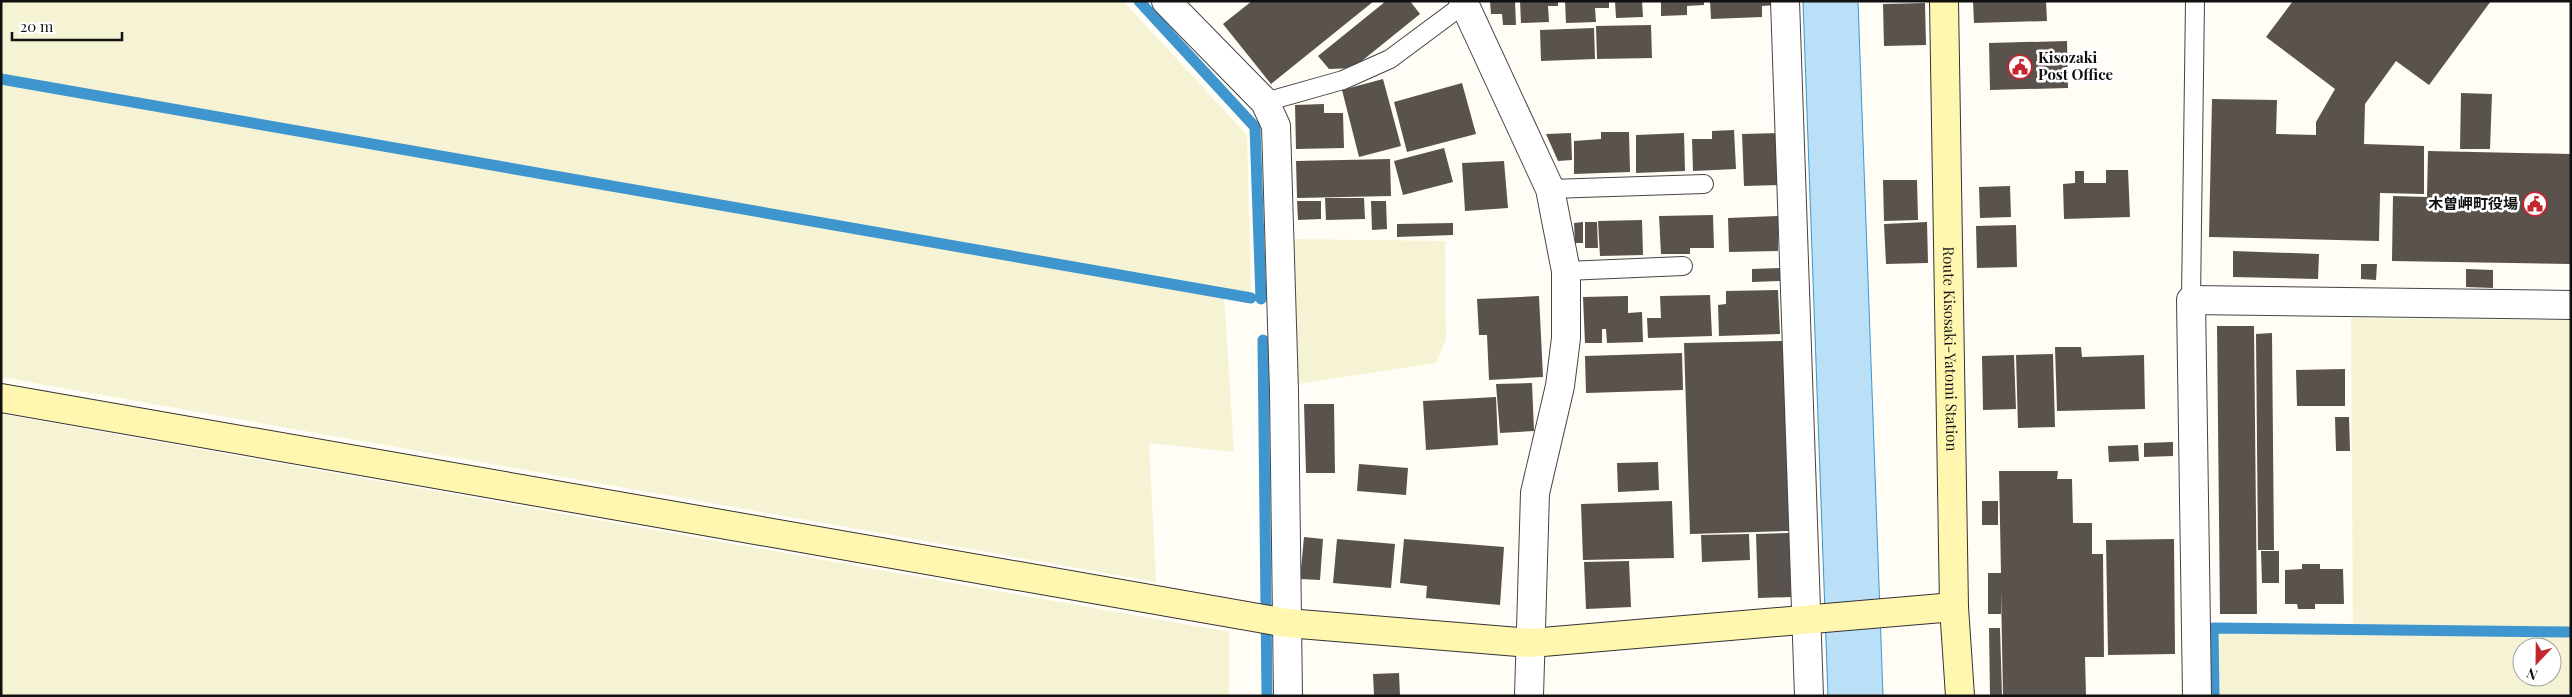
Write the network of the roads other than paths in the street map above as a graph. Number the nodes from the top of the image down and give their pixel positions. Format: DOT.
graph roads {
  1 [pos="1166,1"];
  2 [pos="1785,1"];
  3 [pos="1944,1"];
  4 [pos="2195,1"];
  5 [pos="1464,3"];
  6 [pos="1265,102"];
  7 [pos="1704,184"];
  8 [pos="1550,189"];
  9 [pos="1683,266"];
  10 [pos="1566,270"];
  11 [pos="2191,300"];
  12 [pos="2571,305"];
  13 [pos="1,398"];
  14 [pos="1954,607"];
  15 [pos="1814,620"];
  16 [pos="1273,621"];
  17 [pos="1531,643"];
  18 [pos="1288,696"];
  19 [pos="1529,696"];
  20 [pos="1809,696"];
  21 [pos="1960,696"];
  22 [pos="2197,696"];
  1 -- 6 [label="street"];
  2 -- 15 [label="street"];
  3 -- 14 [label="street, Route Kisosaki-Yatomi Station"];
  4 -- 11 [label="lane"];
  5 -- 6 [label="lane"];
  5 -- 8 [label="street"];
  6 -- 16 [label="street"];
  7 -- 8 [label="lane"];
  8 -- 10 [label="street"];
  9 -- 10 [label="lane"];
  10 -- 17 [label="street"];
  11 -- 12 [label="street"];
  11 -- 22 [label="street"];
  13 -- 16 [label="street"];
  14 -- 15 [label="street"];
  14 -- 21 [label="street, Route Kisosaki-Yatomi Station"];
  15 -- 17 [label="street"];
  15 -- 20 [label="street"];
  16 -- 17 [label="street"];
  16 -- 18 [label="street"];
  17 -- 19 [label="street"];
}
